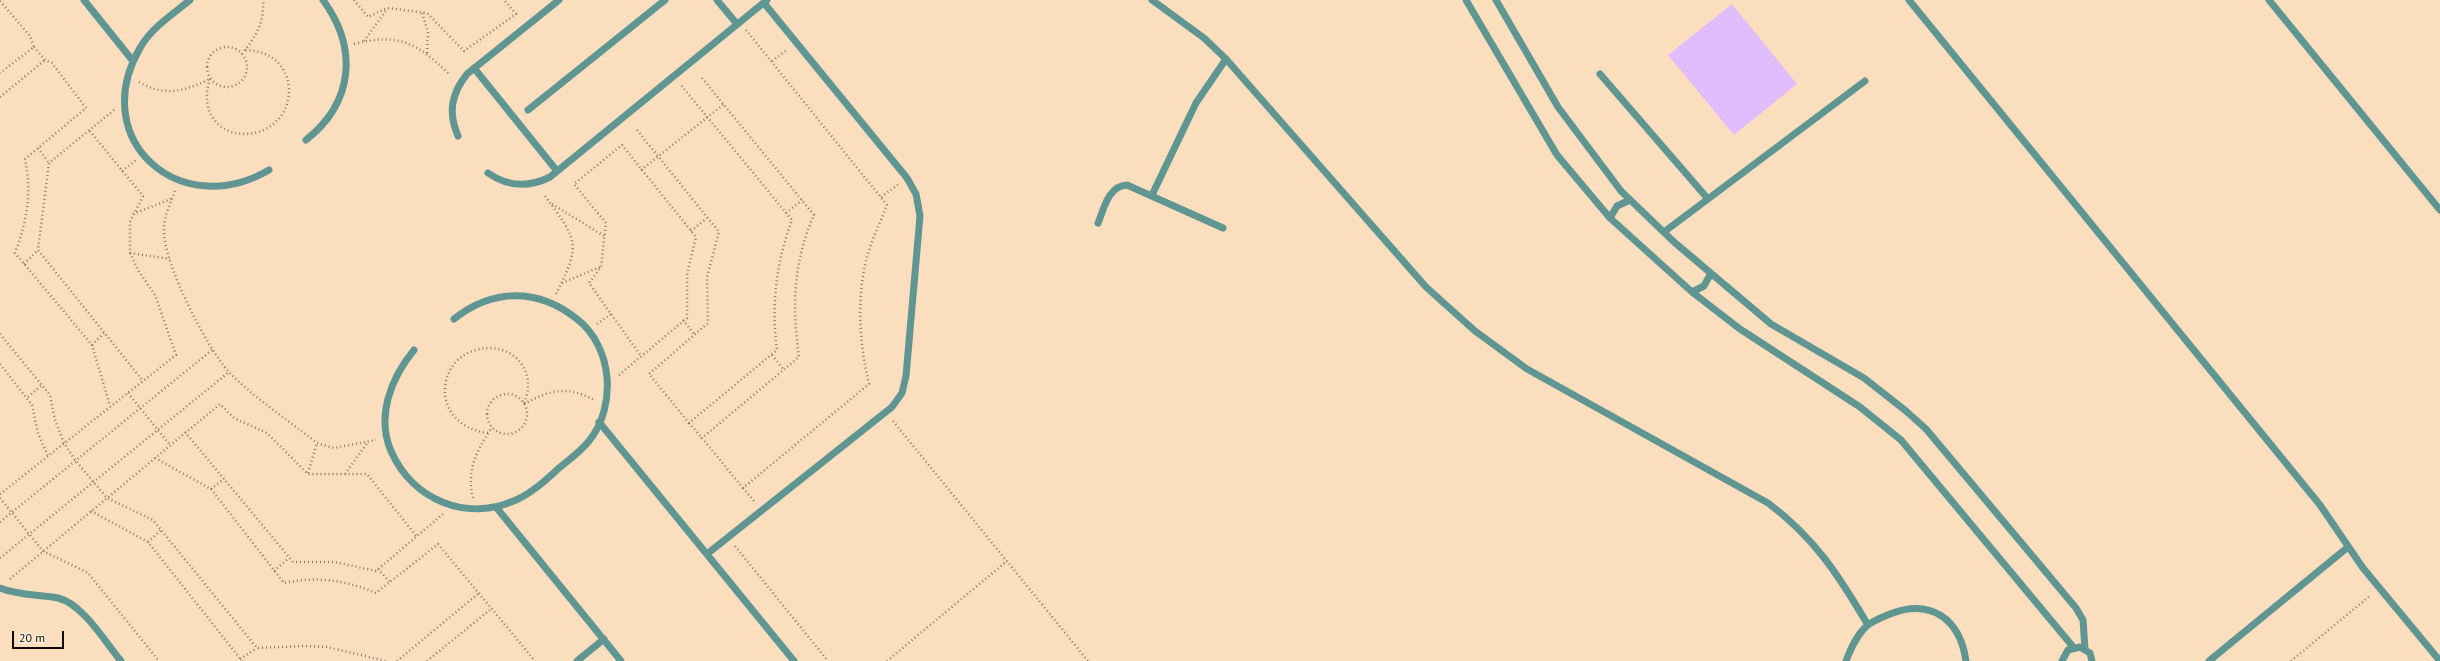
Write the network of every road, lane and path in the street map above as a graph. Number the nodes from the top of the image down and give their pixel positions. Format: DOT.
graph roads {
  1 [pos="84,0"];
  2 [pos="190,0"];
  3 [pos="262,0"];
  4 [pos="323,0"];
  5 [pos="354,0"];
  6 [pos="504,0"];
  7 [pos="559,0"];
  8 [pos="665,0"];
  9 [pos="717,0"];
  10 [pos="1152,0"];
  11 [pos="1466,0"];
  12 [pos="1496,0"];
  13 [pos="1909,0"];
  14 [pos="2269,0"];
  15 [pos="0,1"];
  16 [pos="766,1"];
  17 [pos="387,8"];
  18 [pos="422,12"];
  19 [pos="738,23"];
  20 [pos="364,41"];
  21 [pos="797,42"];
  22 [pos="34,46"];
  23 [pos="346,46"];
  24 [pos="245,50"];
  25 [pos="427,53"];
  26 [pos="242,54"];
  27 [pos="1226,59"];
  28 [pos="45,60"];
  29 [pos="133,61"];
  30 [pos="772,61"];
  31 [pos="474,68"];
  32 [pos="0,73"];
  33 [pos="449,74"];
  34 [pos="1600,74"];
  35 [pos="128,75"];
  36 [pos="674,76"];
  37 [pos="702,78"];
  38 [pos="210,79"];
  39 [pos="1865,81"];
  40 [pos="0,97"];
  41 [pos="124,102"];
  42 [pos="724,104"];
  43 [pos="528,110"];
  44 [pos="708,117"];
  45 [pos="89,130"];
  46 [pos="637,130"];
  47 [pos="458,136"];
  48 [pos="306,140"];
  49 [pos="38,148"];
  50 [pos="143,155"];
  51 [pos="658,157"];
  52 [pos="49,163"];
  53 [pos="269,170"];
  54 [pos="641,170"];
  55 [pos="122,171"];
  56 [pos="557,171"];
  57 [pos="488,173"];
  58 [pos="907,178"];
  59 [pos="178,180"];
  60 [pos="1152,195"];
  61 [pos="545,196"];
  62 [pos="881,197"];
  63 [pos="172,199"];
  64 [pos="1708,199"];
  65 [pos="802,200"];
  66 [pos="1630,200"];
  67 [pos="550,203"];
  68 [pos="2440,210"];
  69 [pos="786,213"];
  70 [pos="133,214"];
  71 [pos="707,218"];
  72 [pos="1610,218"];
  73 [pos="1098,223"];
  74 [pos="1224,228"];
  75 [pos="691,231"];
  76 [pos="1664,232"];
  77 [pos="604,236"];
  78 [pos="38,250"];
  79 [pos="130,253"];
  80 [pos="170,259"];
  81 [pos="24,264"];
  82 [pos="600,267"];
  83 [pos="1711,273"];
  84 [pos="562,283"];
  85 [pos="1692,292"];
  86 [pos="551,304"];
  87 [pos="611,313"];
  88 [pos="454,319"];
  89 [pos="684,320"];
  90 [pos="589,331"];
  91 [pos="104,333"];
  92 [pos="0,334"];
  93 [pos="695,335"];
  94 [pos="92,345"];
  95 [pos="212,350"];
  96 [pos="414,350"];
  97 [pos="772,355"];
  98 [pos="641,356"];
  99 [pos="0,364"];
  100 [pos="784,370"];
  101 [pos="229,372"];
  102 [pos="143,381"];
  103 [pos="608,384"];
  104 [pos="42,386"];
  105 [pos="128,393"];
  106 [pos="28,397"];
  107 [pos="524,404"];
  108 [pos="110,406"];
  109 [pos="605,406"];
  110 [pos="140,408"];
  111 [pos="891,420"];
  112 [pos="599,422"];
  113 [pos="689,423"];
  114 [pos="492,427"];
  115 [pos="157,430"];
  116 [pos="185,432"];
  117 [pos="488,433"];
  118 [pos="387,438"];
  119 [pos="702,438"];
  120 [pos="369,441"];
  121 [pos="64,443"];
  122 [pos="316,443"];
  123 [pos="170,445"];
  124 [pos="48,456"];
  125 [pos="155,458"];
  126 [pos="75,460"];
  127 [pos="308,474"];
  128 [pos="345,474"];
  129 [pos="224,479"];
  130 [pos="94,482"];
  131 [pos="743,488"];
  132 [pos="211,489"];
  133 [pos="0,494"];
  134 [pos="0,498"];
  135 [pos="107,498"];
  136 [pos="453,506"];
  137 [pos="496,507"];
  138 [pos="478,509"];
  139 [pos="762,510"];
  140 [pos="91,511"];
  141 [pos="11,514"];
  142 [pos="0,522"];
  143 [pos="161,530"];
  144 [pos="28,535"];
  145 [pos="417,537"];
  146 [pos="148,542"];
  147 [pos="740,542"];
  148 [pos="2348,547"];
  149 [pos="43,551"];
  150 [pos="707,554"];
  151 [pos="0,558"];
  152 [pos="290,558"];
  153 [pos="1007,561"];
  154 [pos="378,569"];
  155 [pos="274,571"];
  156 [pos="6,582"];
  157 [pos="390,582"];
  158 [pos="0,588"];
  159 [pos="2380,588"];
  160 [pos="479,593"];
  161 [pos="491,609"];
  162 [pos="1868,625"];
  163 [pos="604,639"];
  164 [pos="257,648"];
  165 [pos="2074,648"];
  166 [pos="2085,649"];
  167 [pos="241,660"];
  168 [pos="533,660"];
  169 [pos="121,661"];
  170 [pos="159,661"];
  171 [pos="386,661"];
  172 [pos="397,661"];
  173 [pos="427,661"];
  174 [pos="577,661"];
  175 [pos="621,661"];
  176 [pos="794,661"];
  177 [pos="828,661"];
  178 [pos="887,661"];
  179 [pos="1088,661"];
  180 [pos="1846,661"];
  181 [pos="1966,661"];
  182 [pos="2062,661"];
  183 [pos="2092,661"];
  184 [pos="2208,661"];
  185 [pos="2291,661"];
  186 [pos="2440,661"];
  1 -- 29 [label="lane"];
  2 -- 29 [label="lane"];
  3 -- 24 [label="path"];
  4 -- 23 [label="lane"];
  5 -- 17 [label="path"];
  6 -- 18 [label="path"];
  7 -- 31 [label="lane"];
  8 -- 43 [label="lane"];
  9 -- 19 [label="lane"];
  10 -- 27 [label="lane"];
  11 -- 72 [label="lane"];
  12 -- 66 [label="lane"];
  13 -- 148 [label="lane"];
  14 -- 68 [label="lane"];
  15 -- 22 [label="path"];
  16 -- 19 [label="lane"];
  16 -- 21 [label="lane"];
  17 -- 18 [label="path"];
  17 -- 20 [label="path"];
  18 -- 25 [label="path"];
  19 -- 30 [label="path"];
  19 -- 36 [label="lane"];
  20 -- 23 [label="path"];
  20 -- 25 [label="path"];
  21 -- 30 [label="path"];
  21 -- 58 [label="lane"];
  22 -- 28 [label="path"];
  22 -- 32 [label="path"];
  23 -- 48 [label="lane"];
  24 -- 26 [label="path"];
  24 -- 38 [label="path"];
  25 -- 33 [label="path"];
  26 -- 38 [label="path"];
  26 -- 38 [label="path"];
  27 -- 60 [label="lane"];
  27 -- 162 [label="lane"];
  28 -- 40 [label="path"];
  28 -- 49 [label="path"];
  29 -- 35 [label="lane"];
  30 -- 62 [label="path"];
  31 -- 47 [label="lane"];
  31 -- 56 [label="lane"];
  34 -- 64 [label="lane"];
  35 -- 38 [label="path"];
  35 -- 41 [label="lane"];
  36 -- 44 [label="path"];
  36 -- 56 [label="lane"];
  37 -- 42 [label="path"];
  39 -- 64 [label="lane"];
  41 -- 45 [label="path"];
  41 -- 50 [label="lane"];
  42 -- 44 [label="path"];
  42 -- 65 [label="path"];
  44 -- 51 [label="path"];
  44 -- 69 [label="path"];
  45 -- 52 [label="path"];
  45 -- 55 [label="path"];
  46 -- 51 [label="path"];
  49 -- 52 [label="path"];
  49 -- 81 [label="path"];
  50 -- 55 [label="path"];
  50 -- 59 [label="lane"];
  51 -- 54 [label="path"];
  51 -- 71 [label="path"];
  52 -- 78 [label="path"];
  53 -- 59 [label="lane"];
  54 -- 75 [label="path"];
  54 -- 77 [label="path"];
  55 -- 70 [label="path"];
  56 -- 57 [label="lane"];
  58 -- 62 [label="path"];
  58 -- 139 [label="lane"];
  59 -- 63 [label="path"];
  60 -- 73 [label="lane"];
  60 -- 74 [label="lane"];
  61 -- 67 [label="path"];
  62 -- 131 [label="path"];
  63 -- 70 [label="path"];
  63 -- 80 [label="path"];
  64 -- 76 [label="lane"];
  65 -- 69 [label="path"];
  65 -- 100 [label="path"];
  66 -- 72 [label="lane"];
  66 -- 76 [label="lane"];
  67 -- 77 [label="path"];
  67 -- 84 [label="path"];
  69 -- 97 [label="path"];
  70 -- 79 [label="path"];
  71 -- 75 [label="path"];
  71 -- 93 [label="path"];
  72 -- 85 [label="lane"];
  75 -- 89 [label="path"];
  76 -- 83 [label="lane"];
  77 -- 82 [label="path"];
  78 -- 81 [label="path"];
  78 -- 91 [label="path"];
  79 -- 80 [label="path"];
  79 -- 102 [label="path"];
  80 -- 95 [label="path"];
  81 -- 94 [label="path"];
  82 -- 84 [label="path"];
  82 -- 87 [label="path"];
  83 -- 85 [label="lane"];
  83 -- 166 [label="lane"];
  84 -- 86 [label="path"];
  85 -- 165 [label="lane"];
  86 -- 88 [label="lane"];
  86 -- 90 [label="lane"];
  87 -- 90 [label="path"];
  87 -- 98 [label="path"];
  89 -- 93 [label="path"];
  89 -- 98 [label="path"];
  90 -- 103 [label="lane"];
  91 -- 94 [label="path"];
  91 -- 102 [label="path"];
  92 -- 104 [label="path"];
  93 -- 113 [label="path"];
  94 -- 108 [label="path"];
  95 -- 101 [label="path"];
  95 -- 110 [label="path"];
  96 -- 118 [label="lane"];
  97 -- 100 [label="path"];
  97 -- 113 [label="path"];
  98 -- 103 [label="path"];
  99 -- 106 [label="path"];
  100 -- 119 [label="path"];
  101 -- 115 [label="path"];
  101 -- 122 [label="path"];
  102 -- 105 [label="path"];
  103 -- 109 [label="lane"];
  104 -- 106 [label="path"];
  104 -- 121 [label="path"];
  105 -- 108 [label="path"];
  105 -- 110 [label="path"];
  106 -- 124 [label="path"];
  107 -- 109 [label="path"];
  107 -- 114 [label="path"];
  107 -- 114 [label="path"];
  107 -- 117 [label="path"];
  108 -- 121 [label="path"];
  109 -- 112 [label="lane"];
  110 -- 115 [label="path"];
  110 -- 126 [label="path"];
  111 -- 153 [label="path"];
  112 -- 137 [label="lane"];
  112 -- 150 [label="lane"];
  113 -- 119 [label="path"];
  114 -- 117 [label="path"];
  115 -- 123 [label="path"];
  115 -- 130 [label="path"];
  116 -- 123 [label="path"];
  116 -- 127 [label="path"];
  116 -- 129 [label="path"];
  117 -- 138 [label="path"];
  118 -- 120 [label="path"];
  118 -- 136 [label="lane"];
  119 -- 131 [label="path"];
  120 -- 122 [label="path"];
  120 -- 128 [label="path"];
  121 -- 124 [label="path"];
  121 -- 126 [label="path"];
  122 -- 127 [label="path"];
  123 -- 125 [label="path"];
  124 -- 133 [label="path"];
  125 -- 132 [label="path"];
  125 -- 135 [label="path"];
  126 -- 130 [label="path"];
  126 -- 141 [label="path"];
  127 -- 128 [label="path"];
  128 -- 145 [label="path"];
  129 -- 132 [label="path"];
  129 -- 152 [label="path"];
  130 -- 135 [label="path"];
  130 -- 144 [label="path"];
  131 -- 139 [label="path"];
  132 -- 155 [label="path"];
  134 -- 141 [label="path"];
  135 -- 140 [label="path"];
  135 -- 143 [label="path"];
  136 -- 138 [label="lane"];
  136 -- 145 [label="path"];
  137 -- 138 [label="lane"];
  137 -- 163 [label="lane"];
  139 -- 150 [label="lane"];
  140 -- 146 [label="path"];
  140 -- 149 [label="path"];
  141 -- 142 [label="path"];
  141 -- 144 [label="path"];
  143 -- 146 [label="path"];
  143 -- 164 [label="path"];
  144 -- 149 [label="path"];
  144 -- 151 [label="path"];
  145 -- 154 [label="path"];
  146 -- 167 [label="path"];
  147 -- 177 [label="path"];
  148 -- 159 [label="lane"];
  148 -- 184 [label="lane"];
  149 -- 156 [label="path"];
  149 -- 170 [label="path"];
  150 -- 176 [label="lane"];
  152 -- 154 [label="path"];
  152 -- 155 [label="path"];
  153 -- 178 [label="path"];
  153 -- 179 [label="path"];
  154 -- 157 [label="path"];
  155 -- 157 [label="path"];
  157 -- 160 [label="path"];
  158 -- 169 [label="lane"];
  159 -- 185 [label="path"];
  159 -- 186 [label="lane"];
  160 -- 161 [label="path"];
  160 -- 172 [label="path"];
  161 -- 168 [label="path"];
  161 -- 173 [label="path"];
  162 -- 180 [label="lane"];
  162 -- 181 [label="lane"];
  163 -- 174 [label="lane"];
  163 -- 175 [label="lane"];
  164 -- 167 [label="path"];
  164 -- 171 [label="path"];
  165 -- 166 [label="lane"];
  165 -- 182 [label="lane"];
  166 -- 183 [label="lane"];
}
